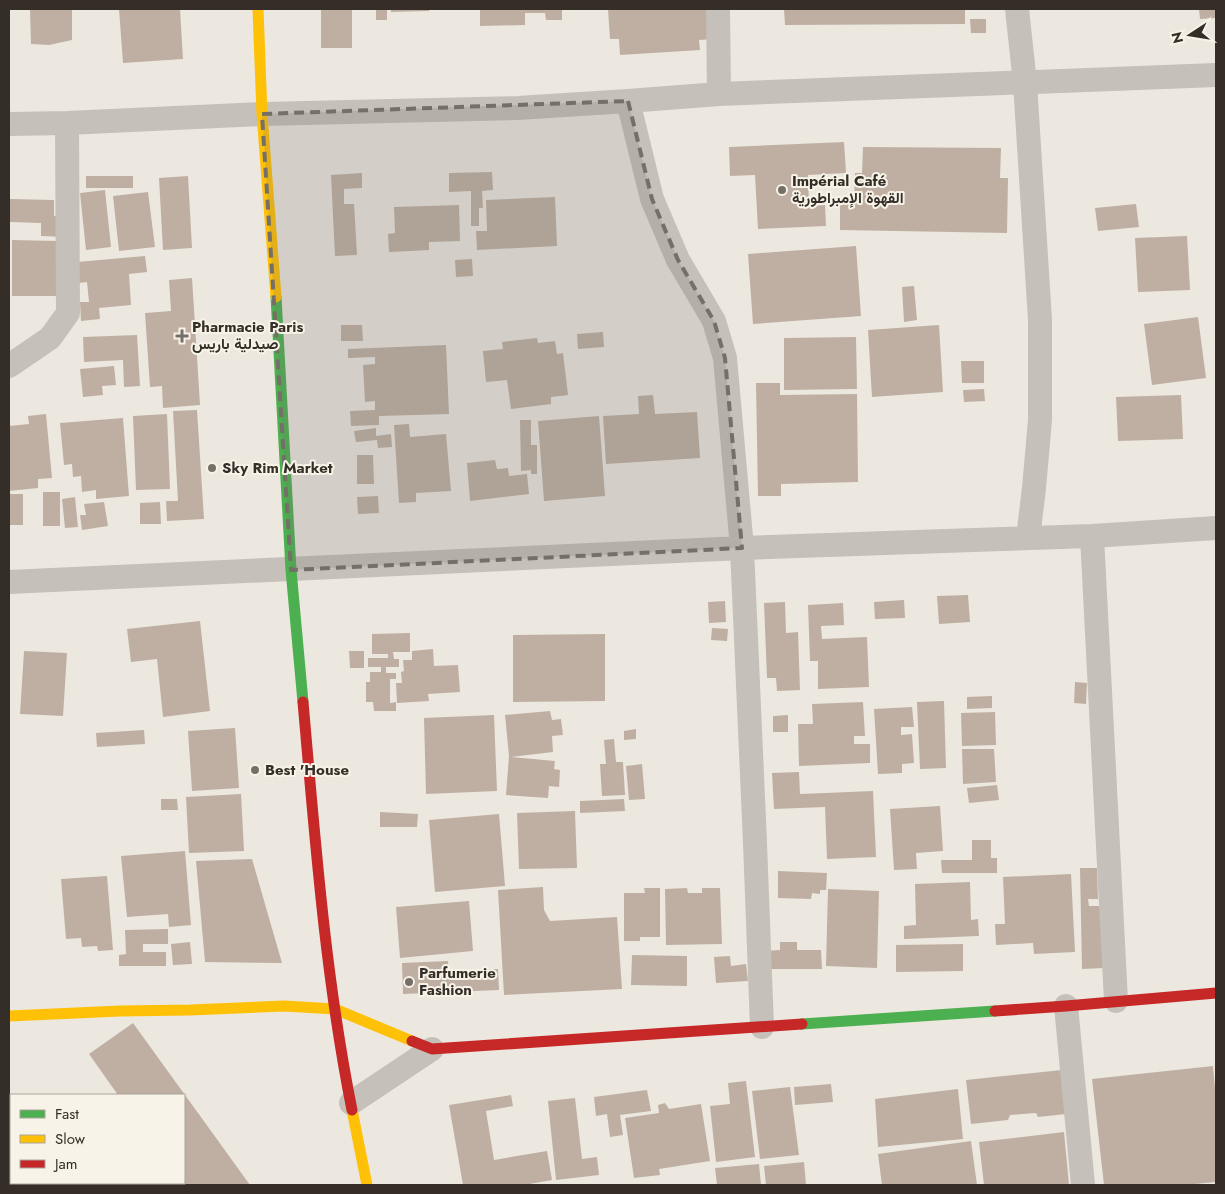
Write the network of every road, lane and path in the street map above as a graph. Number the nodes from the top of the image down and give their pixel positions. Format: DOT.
graph roads {
  1 [pos="258,9"];
  2 [pos="718,9"];
  3 [pos="1017,9"];
  4 [pos="1216,76"];
  5 [pos="1025,83"];
  6 [pos="720,94"];
  7 [pos="628,101"];
  8 [pos="262,114"];
  9 [pos="67,123"];
  10 [pos="9,124"];
  11 [pos="9,366"];
  12 [pos="1216,528"];
  13 [pos="1092,536"];
  14 [pos="1028,538"];
  15 [pos="742,548"];
  16 [pos="291,570"];
  17 [pos="9,582"];
  18 [pos="1216,993"];
  19 [pos="1116,1001"];
  20 [pos="1066,1006"];
  21 [pos="335,1009"];
  22 [pos="9,1016"];
  23 [pos="762,1027"];
  24 [pos="432,1048"];
  25 [pos="351,1104"];
  26 [pos="367,1185"];
  27 [pos="1083,1185"];
  1 -- 8 [label="street"];
  2 -- 6 [label="street"];
  3 -- 5 [label="street"];
  4 -- 5 [label="street"];
  5 -- 6 [label="street"];
  5 -- 14 [label="street"];
  6 -- 7 [label="street"];
  7 -- 8 [label="street"];
  7 -- 15 [label="street"];
  8 -- 9 [label="street"];
  8 -- 16 [label="street"];
  9 -- 10 [label="street"];
  9 -- 11 [label="street"];
  12 -- 13 [label="street"];
  13 -- 14 [label="street"];
  13 -- 19 [label="street"];
  14 -- 15 [label="street"];
  15 -- 16 [label="street"];
  15 -- 23 [label="street"];
  16 -- 17 [label="street"];
  16 -- 21 [label="street"];
  18 -- 19 [label="street"];
  19 -- 20 [label="street"];
  20 -- 23 [label="street"];
  20 -- 27 [label="street"];
  21 -- 22 [label="street"];
  21 -- 24 [label="street"];
  21 -- 25 [label="street"];
  23 -- 24 [label="street"];
  24 -- 25 [label="street"];
  25 -- 26 [label="street"];
}
